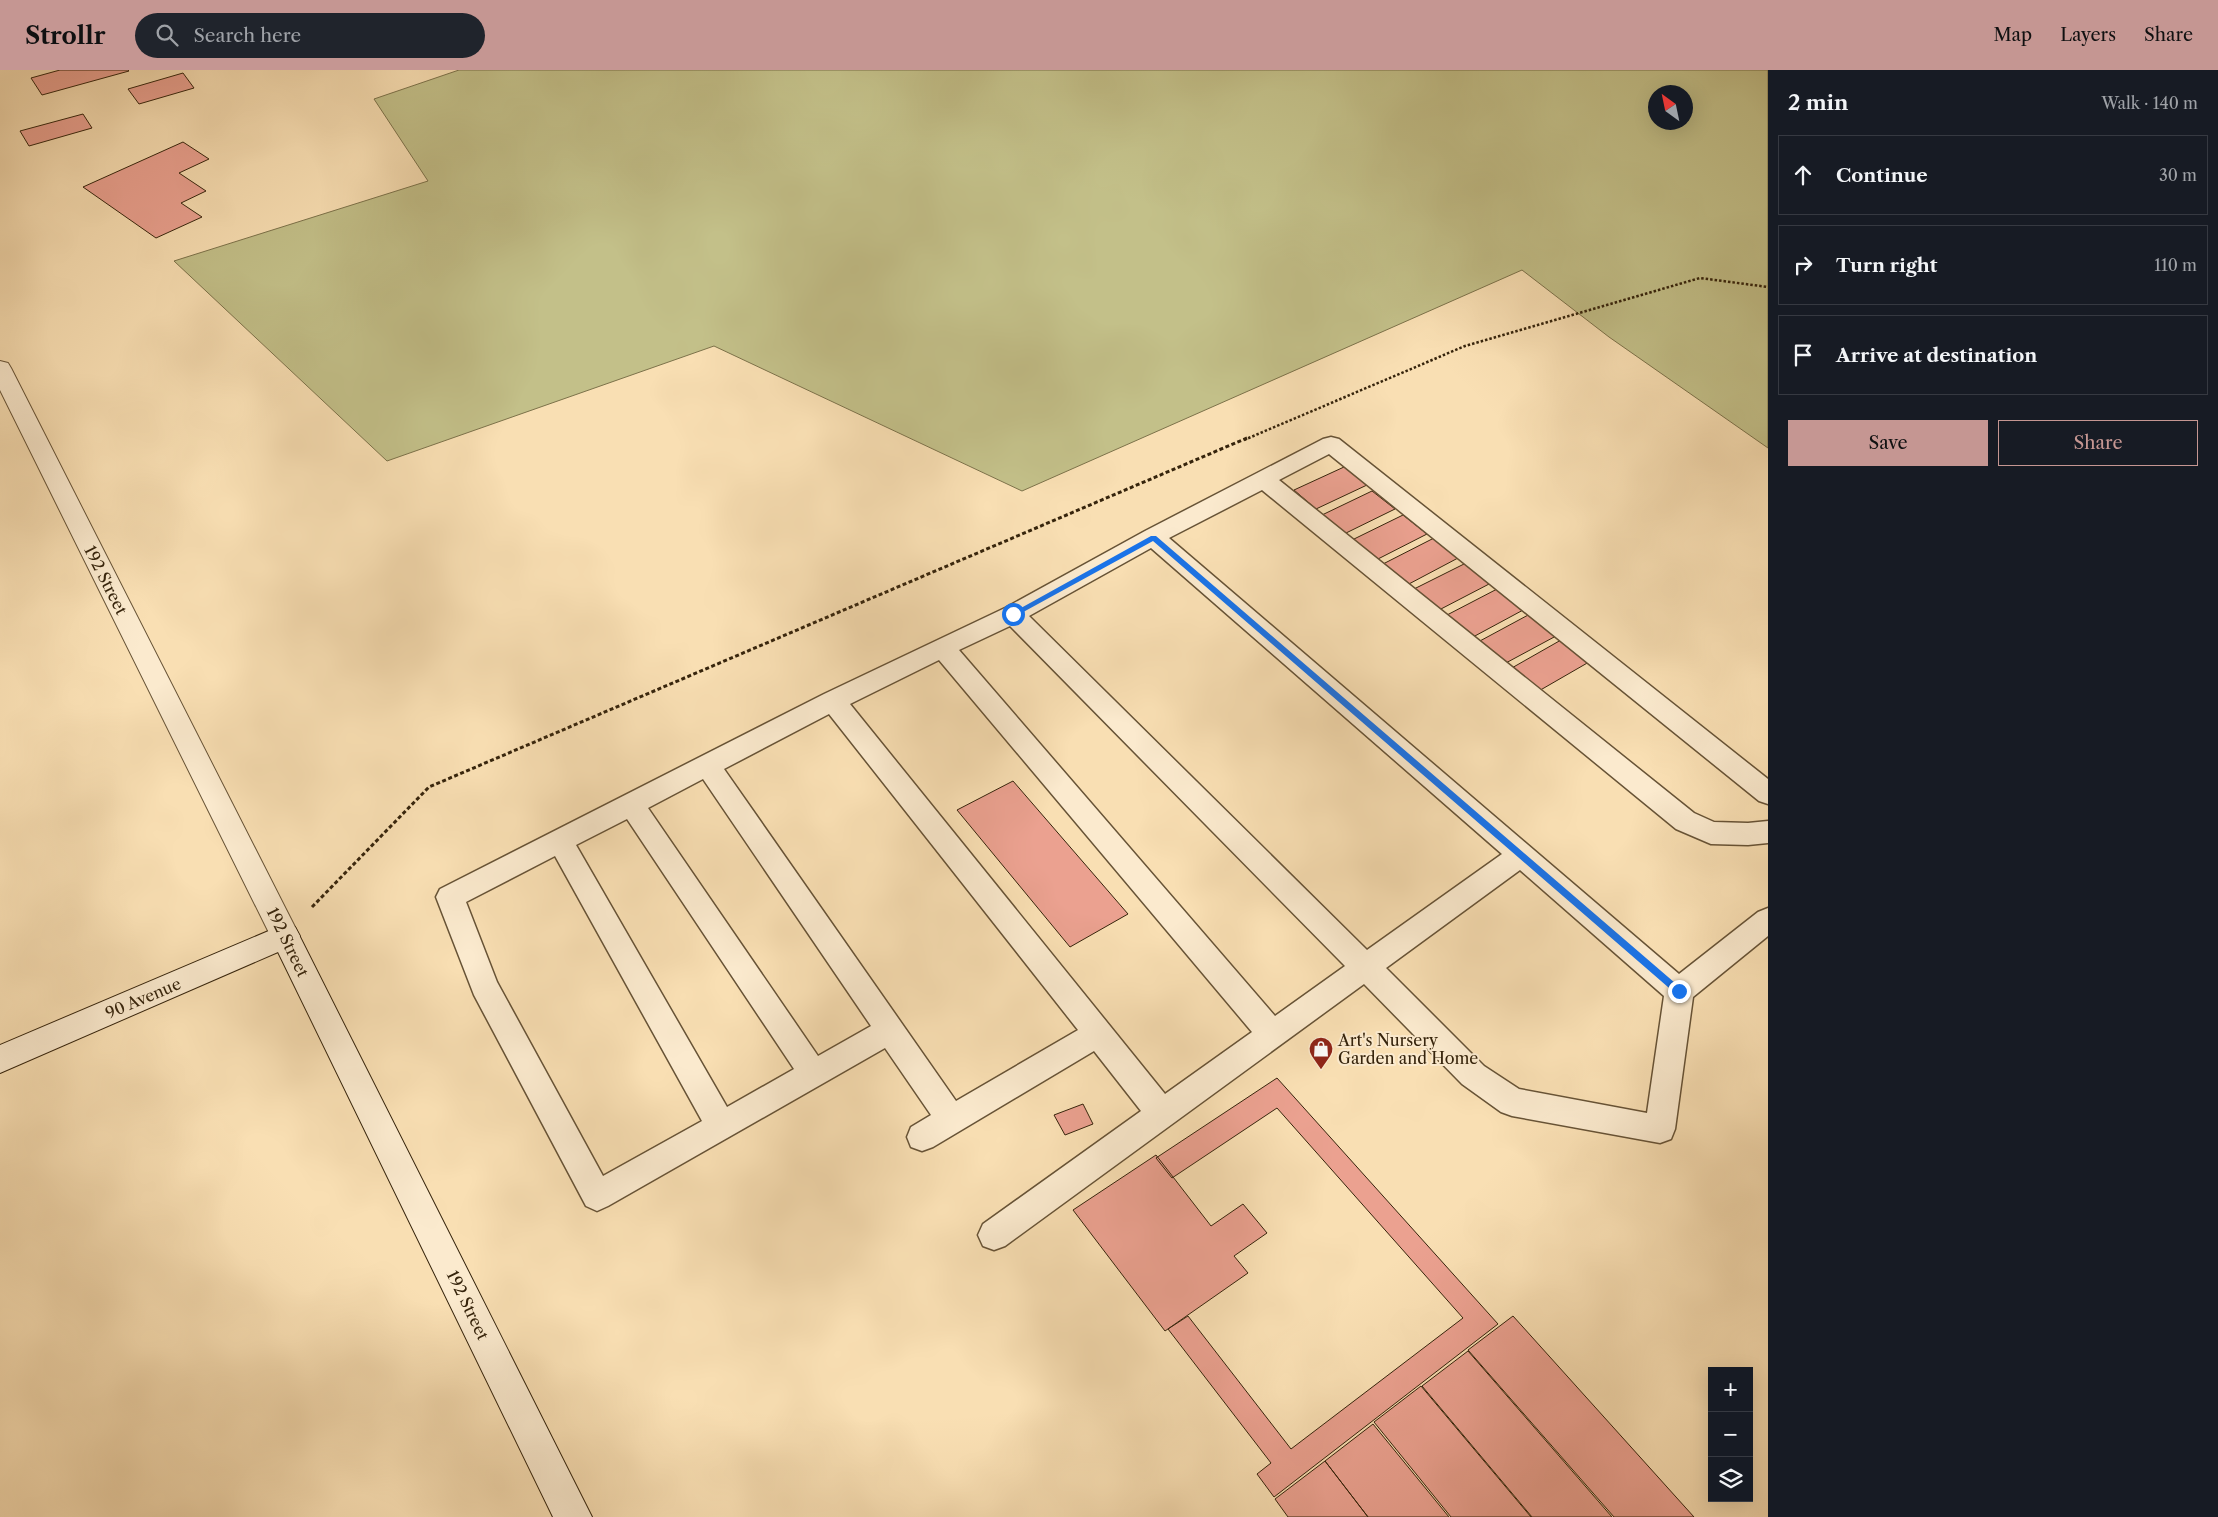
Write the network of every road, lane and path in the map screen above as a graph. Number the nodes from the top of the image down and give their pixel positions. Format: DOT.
graph roads {
  1 [pos="1768,287"];
  2 [pos="0,368"];
  3 [pos="1264,480"];
  4 [pos="1153,537"];
  5 [pos="1013,614"];
  6 [pos="943,648"];
  7 [pos="833,701"];
  8 [pos="707,765"];
  9 [pos="1768,794"];
  10 [pos="631,804"];
  11 [pos="1768,832"];
  12 [pos="560,840"];
  13 [pos="1521,855"];
  14 [pos="1768,920"];
  15 [pos="285,936"];
  16 [pos="1366,968"];
  17 [pos="1679,991"];
  18 [pos="890,1031"];
  19 [pos="1098,1034"];
  20 [pos="1273,1035"];
  21 [pos="0,1059"];
  22 [pos="814,1074"];
  23 [pos="1162,1114"];
  24 [pos="951,1119"];
  25 [pos="721,1126"];
  26 [pos="922,1137"];
  27 [pos="994,1235"];
  28 [pos="573,1517"];
  1 -- 15 [label="path"];
  2 -- 15 [label="street, 192 Street"];
  3 -- 4 [label="lane"];
  3 -- 9 [label="lane"];
  3 -- 11 [label="lane"];
  4 -- 5 [label="lane"];
  4 -- 13 [label="lane"];
  5 -- 6 [label="lane"];
  5 -- 16 [label="lane"];
  6 -- 7 [label="lane"];
  6 -- 20 [label="lane"];
  7 -- 8 [label="lane"];
  7 -- 19 [label="lane"];
  8 -- 10 [label="lane"];
  8 -- 18 [label="lane"];
  10 -- 12 [label="lane"];
  10 -- 22 [label="lane"];
  12 -- 25 [label="lane"];
  12 -- 25 [label="lane"];
  13 -- 16 [label="lane"];
  13 -- 17 [label="lane"];
  14 -- 17 [label="lane"];
  15 -- 21 [label="street, 90 Avenue"];
  15 -- 28 [label="street, 192 Street"];
  16 -- 17 [label="lane"];
  16 -- 20 [label="lane"];
  18 -- 22 [label="lane"];
  18 -- 24 [label="lane"];
  19 -- 23 [label="lane"];
  19 -- 24 [label="lane"];
  20 -- 23 [label="lane"];
  22 -- 25 [label="lane"];
  23 -- 27 [label="lane"];
  24 -- 26 [label="lane"];
}
